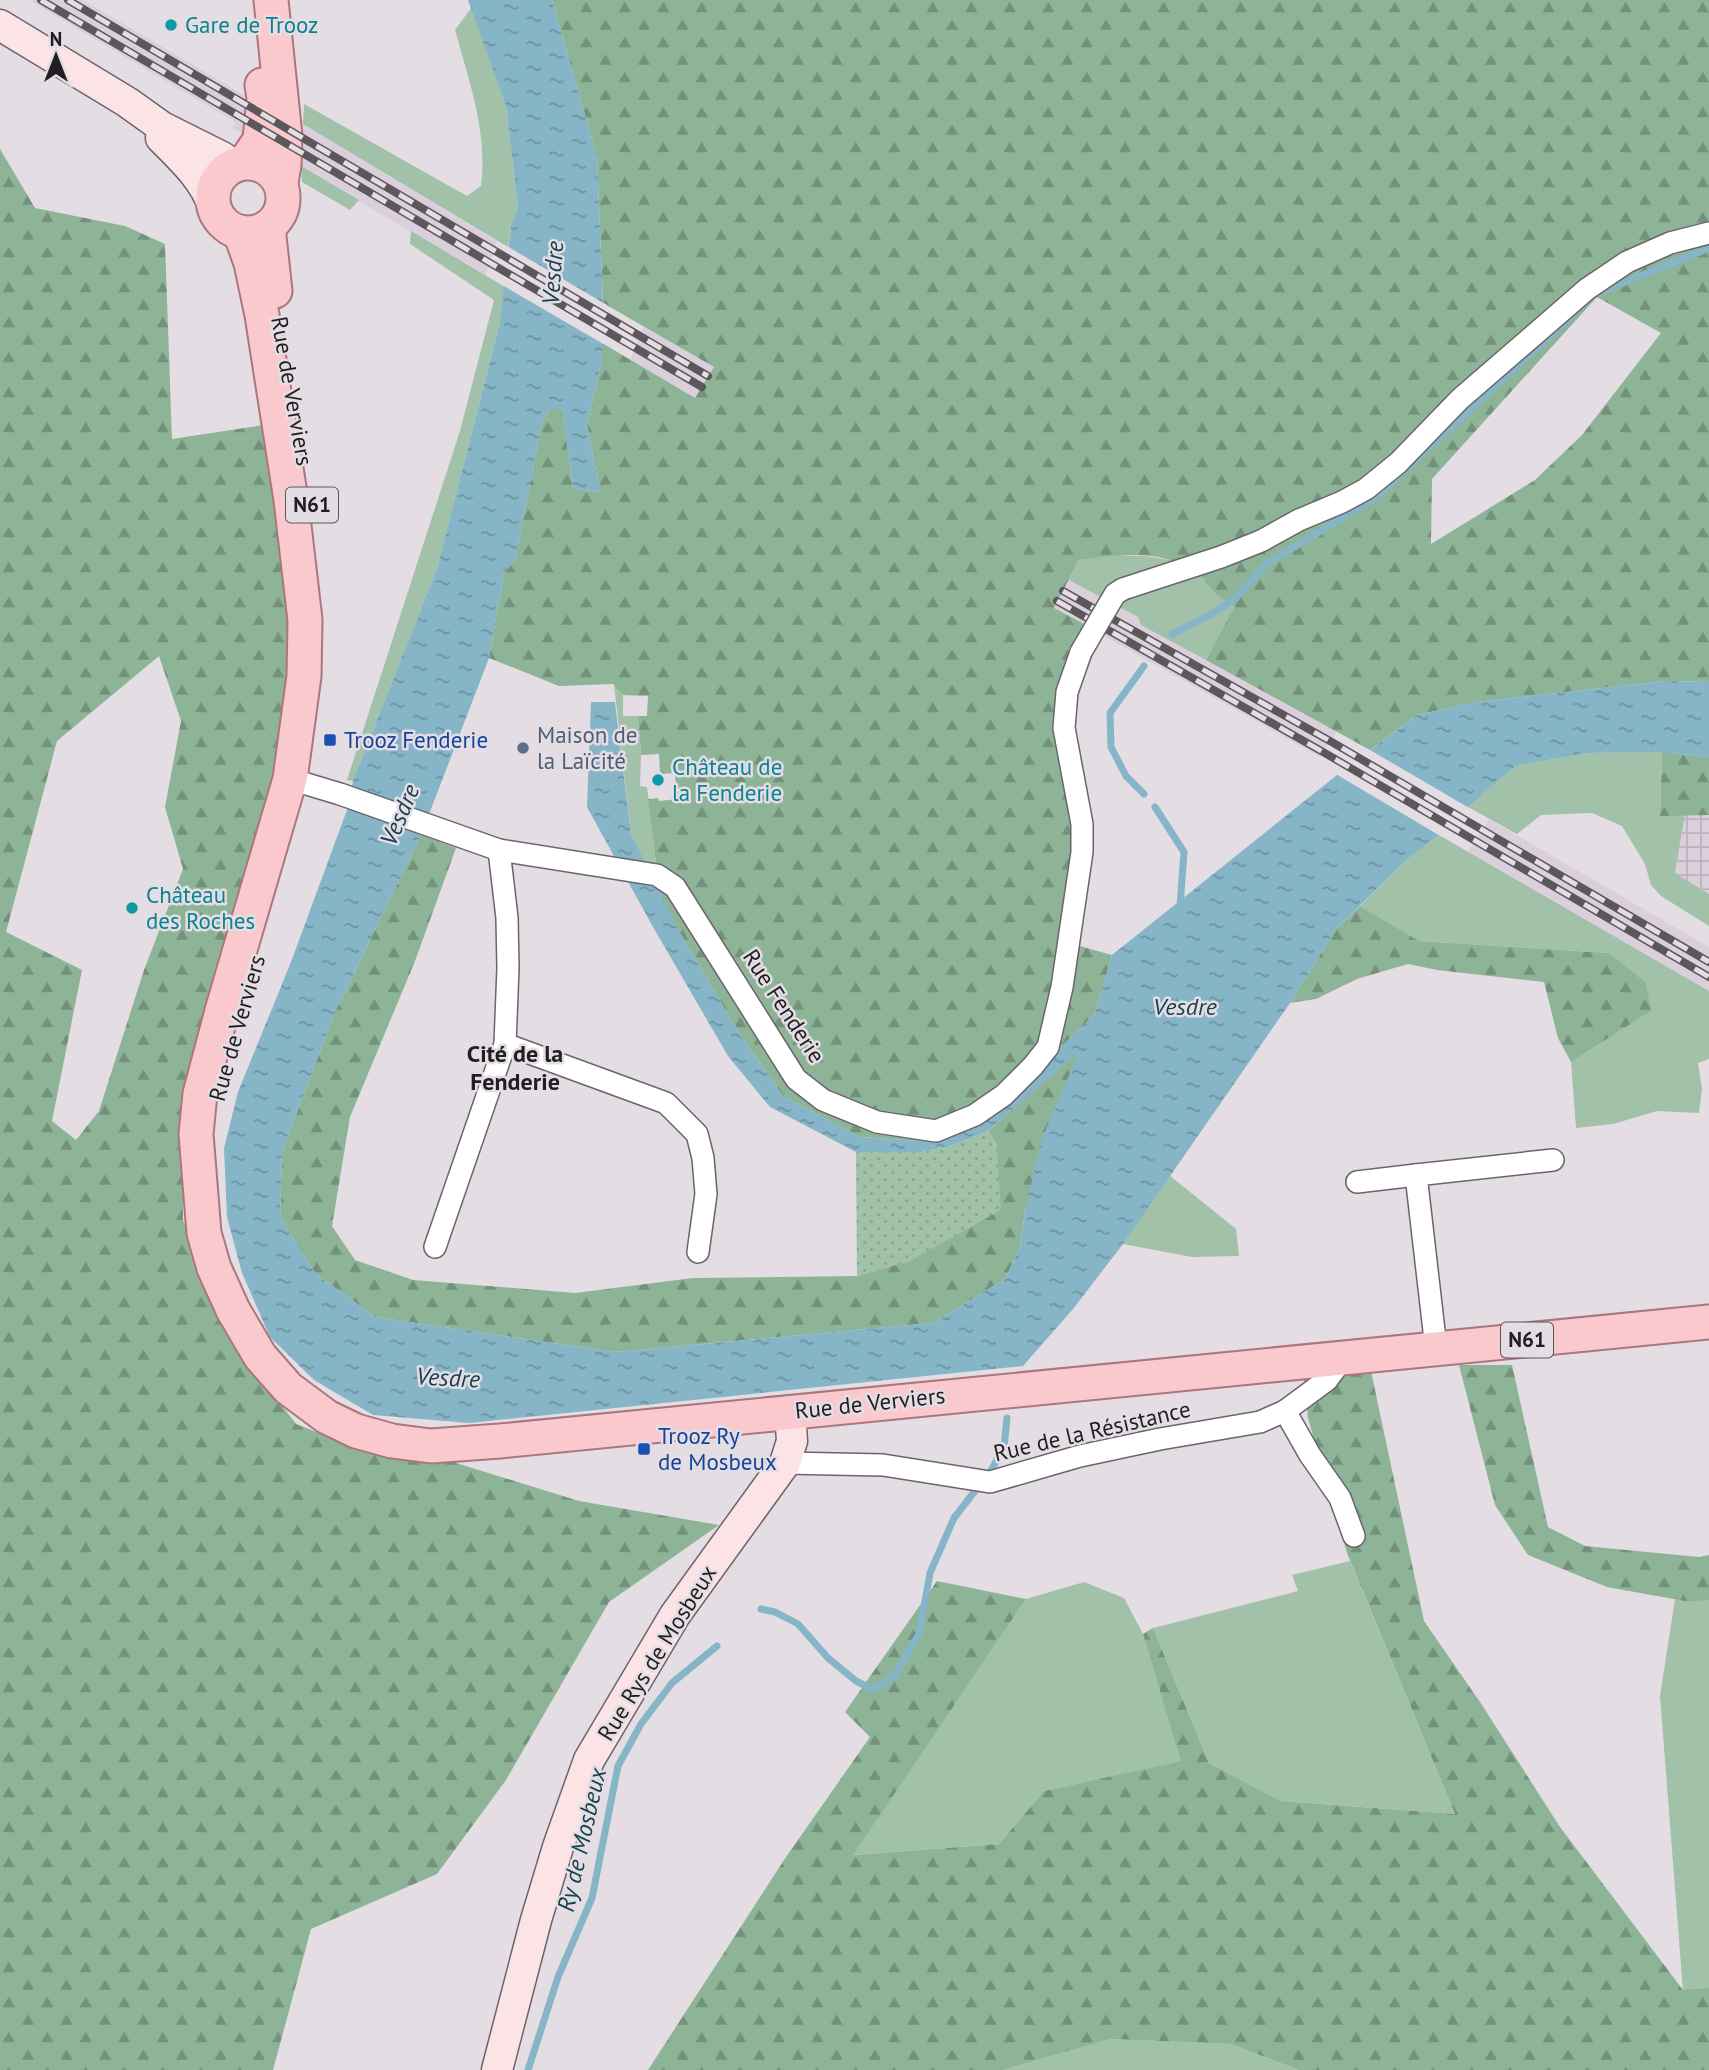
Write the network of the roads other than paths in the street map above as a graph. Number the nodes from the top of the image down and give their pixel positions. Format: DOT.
graph roads {
  1 [pos="252,0"];
  2 [pos="271,0"];
  3 [pos="0,25"];
  4 [pos="127,102"];
  5 [pos="239,164"];
  6 [pos="281,182"];
  7 [pos="214,208"];
  8 [pos="254,230"];
  9 [pos="1709,233"];
  10 [pos="313,786"];
  11 [pos="499,850"];
  12 [pos="505,1044"];
  13 [pos="1553,1160"];
  14 [pos="1416,1175"];
  15 [pos="1357,1182"];
  16 [pos="435,1247"];
  17 [pos="698,1252"];
  18 [pos="1709,1322"];
  19 [pos="1436,1348"];
  20 [pos="1344,1357"];
  21 [pos="790,1411"];
  22 [pos="1285,1411"];
  23 [pos="786,1463"];
  24 [pos="1354,1536"];
  25 [pos="497,2070"];
  1 -- 5 [label="main road"];
  2 -- 6 [label="main road"];
  3 -- 4 [label="main road"];
  4 -- 5 [label="main road"];
  4 -- 7 [label="main road"];
  5 -- 6 [label="main road"];
  5 -- 7 [label="main road"];
  6 -- 8 [label="main road"];
  7 -- 8 [label="main road"];
  8 -- 10 [label="main road, Rue de Verviers / N61"];
  9 -- 11 [label="street, Rue Fenderie, bridge"];
  10 -- 11 [label="street, Rue Fenderie"];
  10 -- 21 [label="main road, Rue de Verviers / N61"];
  11 -- 12 [label="street"];
  12 -- 16 [label="street"];
  12 -- 17 [label="street"];
  13 -- 14 [label="street"];
  14 -- 15 [label="street"];
  14 -- 19 [label="street"];
  18 -- 19 [label="main road, Rue de Verviers / N61"];
  19 -- 20 [label="main road, Rue de Verviers / N61"];
  20 -- 21 [label="main road, Rue de Verviers / N61"];
  20 -- 22 [label="street, Rue de la Résistance"];
  21 -- 23 [label="main road, Rue Rys de Mosbeux"];
  22 -- 23 [label="street, Rue de la Résistance"];
  22 -- 24 [label="street"];
  23 -- 25 [label="main road, Rue Rys de Mosbeux"];
}
